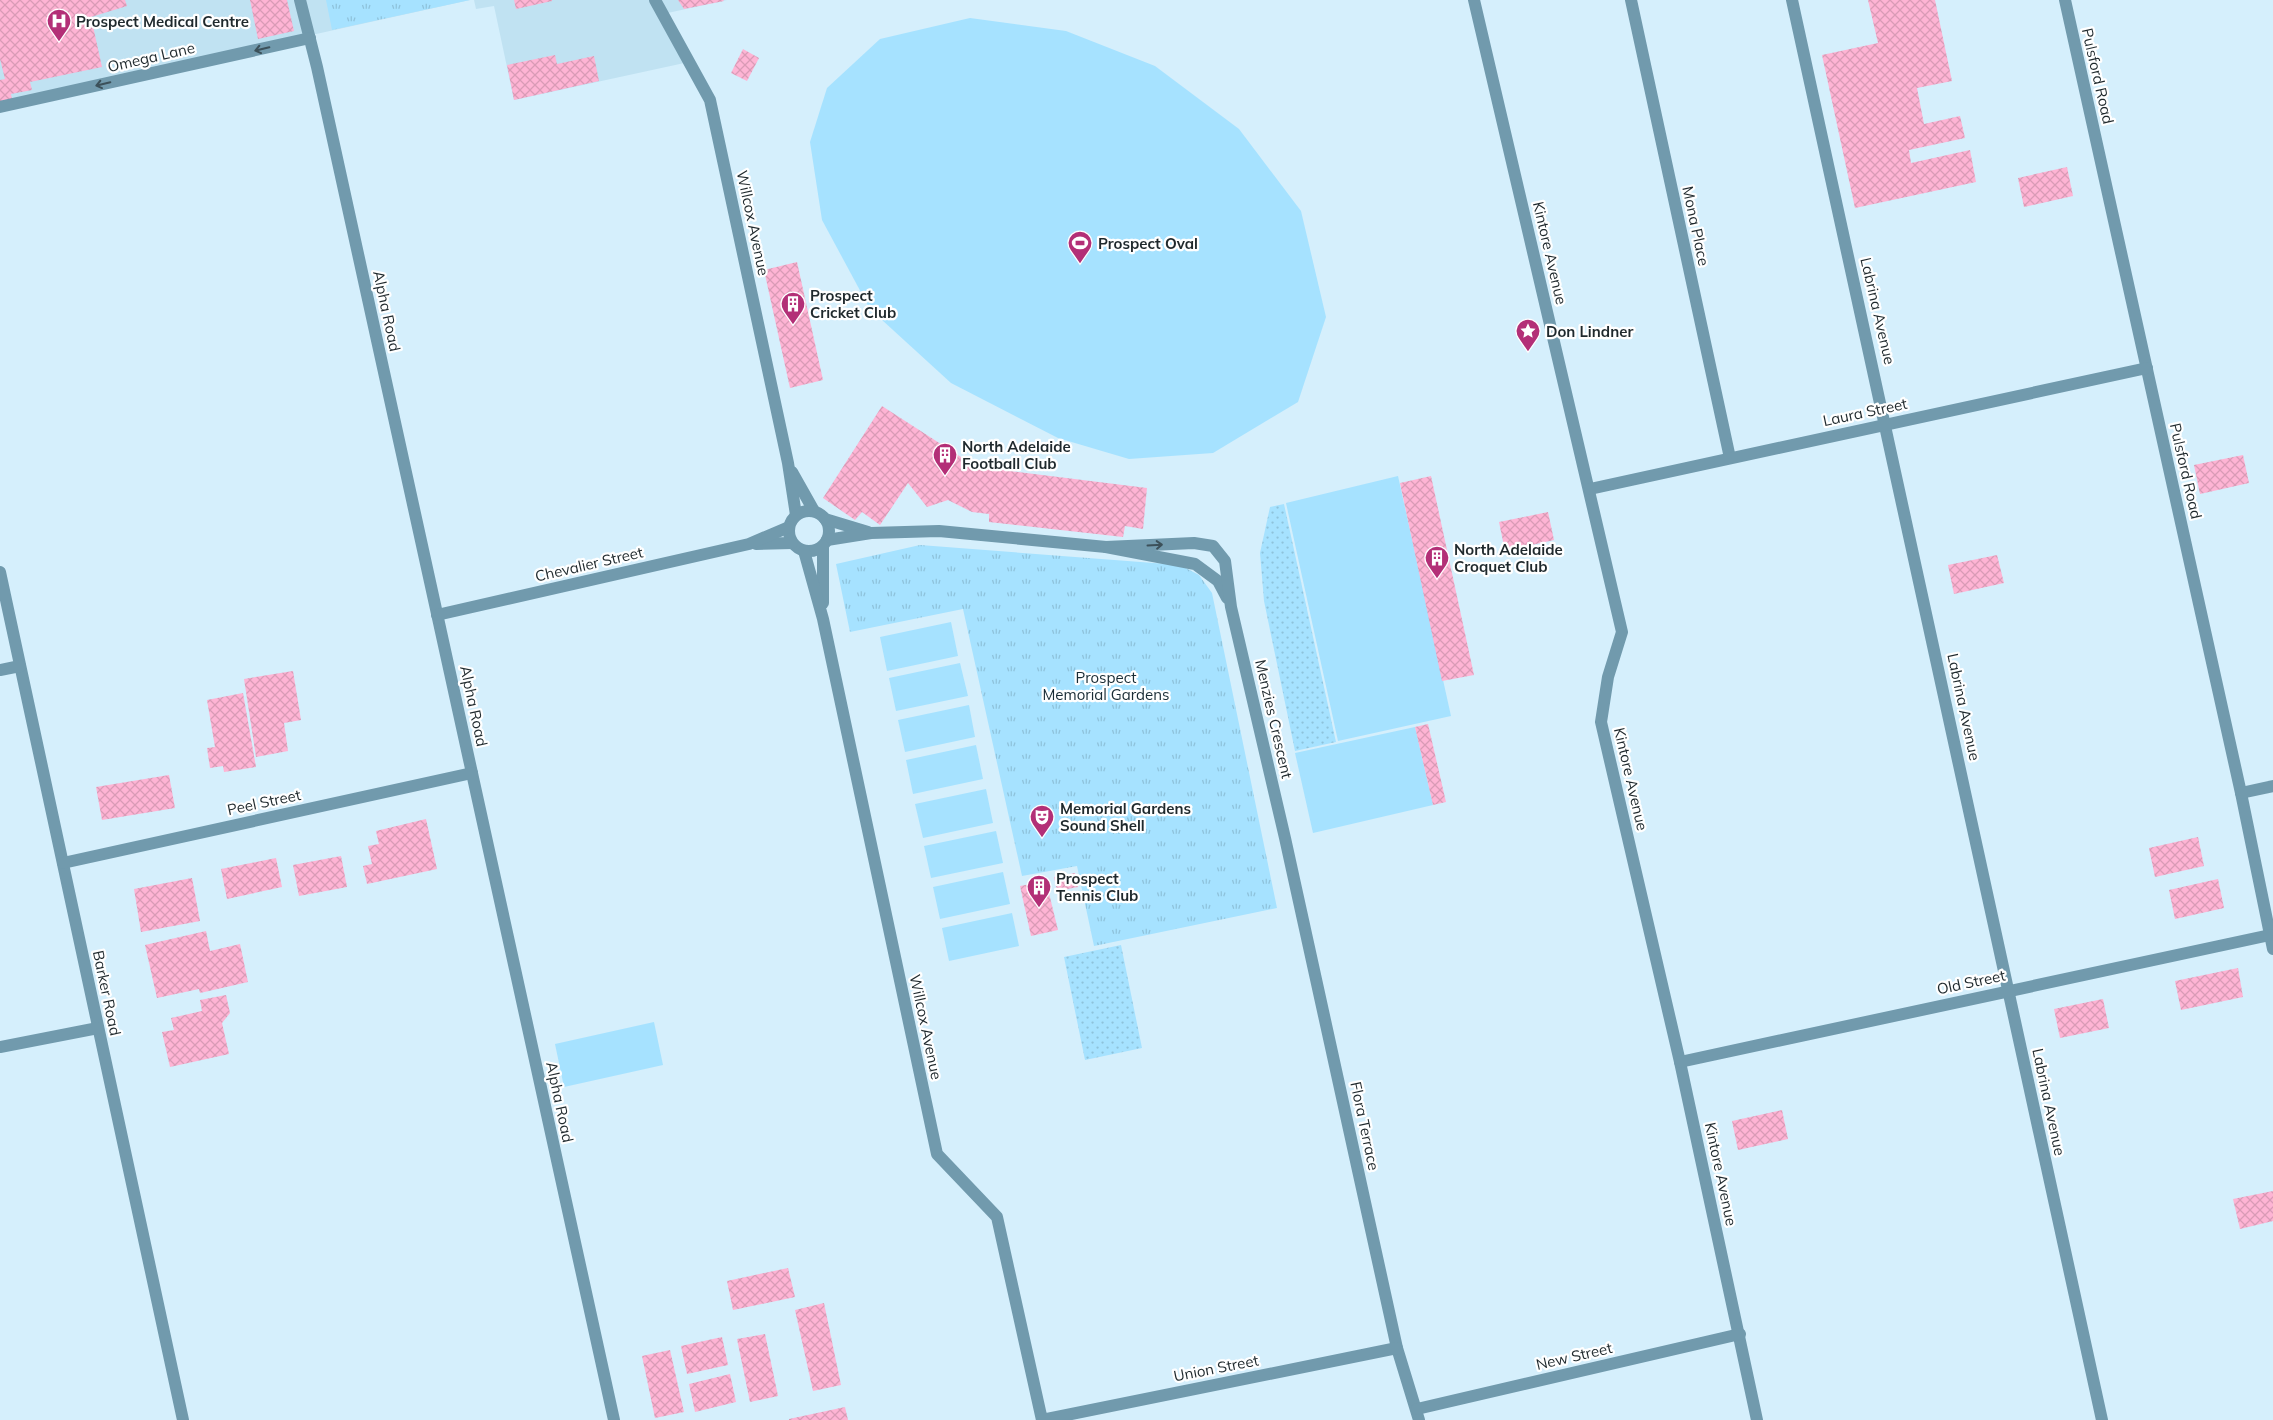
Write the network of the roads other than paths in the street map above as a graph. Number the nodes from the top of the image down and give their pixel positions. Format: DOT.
graph roads {
  1 [pos="300,0"];
  2 [pos="655,0"];
  3 [pos="1474,0"];
  4 [pos="1631,0"];
  5 [pos="1792,0"];
  6 [pos="2064,0"];
  7 [pos="310,38"];
  8 [pos="0,107"];
  9 [pos="2147,368"];
  10 [pos="1886,424"];
  11 [pos="1730,458"];
  12 [pos="788,464"];
  13 [pos="1590,489"];
  14 [pos="814,511"];
  15 [pos="796,515"];
  16 [pos="825,519"];
  17 [pos="789,527"];
  18 [pos="871,533"];
  19 [pos="792,543"];
  20 [pos="825,543"];
  21 [pos="749,544"];
  22 [pos="1106,547"];
  23 [pos="804,551"];
  24 [pos="0,572"];
  25 [pos="1231,607"];
  26 [pos="437,616"];
  27 [pos="823,619"];
  28 [pos="20,666"];
  29 [pos="0,670"];
  30 [pos="472,773"];
  31 [pos="2273,786"];
  32 [pos="2242,793"];
  33 [pos="1285,838"];
  34 [pos="63,863"];
  35 [pos="2270,935"];
  36 [pos="2273,949"];
  37 [pos="2008,991"];
  38 [pos="98,1028"];
  39 [pos="0,1047"];
  40 [pos="1680,1062"];
  41 [pos="1740,1334"];
  42 [pos="1397,1348"];
  43 [pos="1418,1415"];
  44 [pos="183,1420"];
  45 [pos="614,1420"];
  46 [pos="1042,1420"];
  47 [pos="1756,1420"];
  48 [pos="2102,1420"];
  1 -- 7 [label="street, Alpha Road"];
  2 -- 12 [label="street, Willcox Avenue"];
  3 -- 13 [label="street, Kintore Avenue"];
  4 -- 11 [label="street, Mona Place"];
  5 -- 10 [label="street, Labrina Avenue"];
  6 -- 9 [label="street, Pulsford Road"];
  7 -- 8 [label="street, Omega Lane, one-way"];
  7 -- 26 [label="street, Alpha Road"];
  9 -- 10 [label="street, Laura Street"];
  9 -- 32 [label="street, Pulsford Road"];
  10 -- 11 [label="street, Laura Street"];
  10 -- 37 [label="street, Labrina Avenue"];
  11 -- 13 [label="street, Laura Street"];
  12 -- 14 [label="street, Willcox Avenue"];
  12 -- 15 [label="street, Willcox Avenue"];
  13 -- 40 [label="street, Kintore Avenue"];
  14 -- 15 [label="street"];
  14 -- 16 [label="street"];
  15 -- 17 [label="street"];
  16 -- 18 [label="street, Menzies Crescent"];
  16 -- 20 [label="street"];
  17 -- 19 [label="street"];
  17 -- 21 [label="street, Chevalier Street"];
  18 -- 20 [label="street, Menzies Crescent"];
  18 -- 22 [label="street, Menzies Crescent"];
  19 -- 21 [label="street, Chevalier Street"];
  19 -- 23 [label="street"];
  20 -- 23 [label="street"];
  20 -- 27 [label="street, Willcox Avenue"];
  21 -- 26 [label="street, Chevalier Street"];
  22 -- 25 [label="street, Menzies Crescent"];
  22 -- 25 [label="street, Menzies Crescent, one-way"];
  23 -- 27 [label="street, Willcox Avenue"];
  24 -- 28 [label="street, Barker Road"];
  25 -- 33 [label="street, Menzies Crescent"];
  26 -- 30 [label="street, Alpha Road"];
  27 -- 46 [label="street, Willcox Avenue"];
  28 -- 29 [label="street"];
  28 -- 34 [label="street, Barker Road"];
  30 -- 34 [label="street, Peel Street"];
  30 -- 45 [label="street, Alpha Road"];
  31 -- 32 [label="street"];
  32 -- 35 [label="street, Pulsford Road"];
  33 -- 42 [label="street, Flora Terrace"];
  34 -- 38 [label="street, Barker Road"];
  35 -- 36 [label="street, Pulsford Road"];
  35 -- 37 [label="street, Old Street"];
  37 -- 40 [label="street, Old Street"];
  37 -- 48 [label="street, Labrina Avenue"];
  38 -- 39 [label="street"];
  38 -- 44 [label="street, Barker Road"];
  40 -- 41 [label="street, Kintore Avenue"];
  41 -- 43 [label="street, New Street"];
  41 -- 47 [label="street, Kintore Avenue"];
  42 -- 43 [label="street, Flora Terrace"];
  42 -- 46 [label="street, Union Street"];
}
